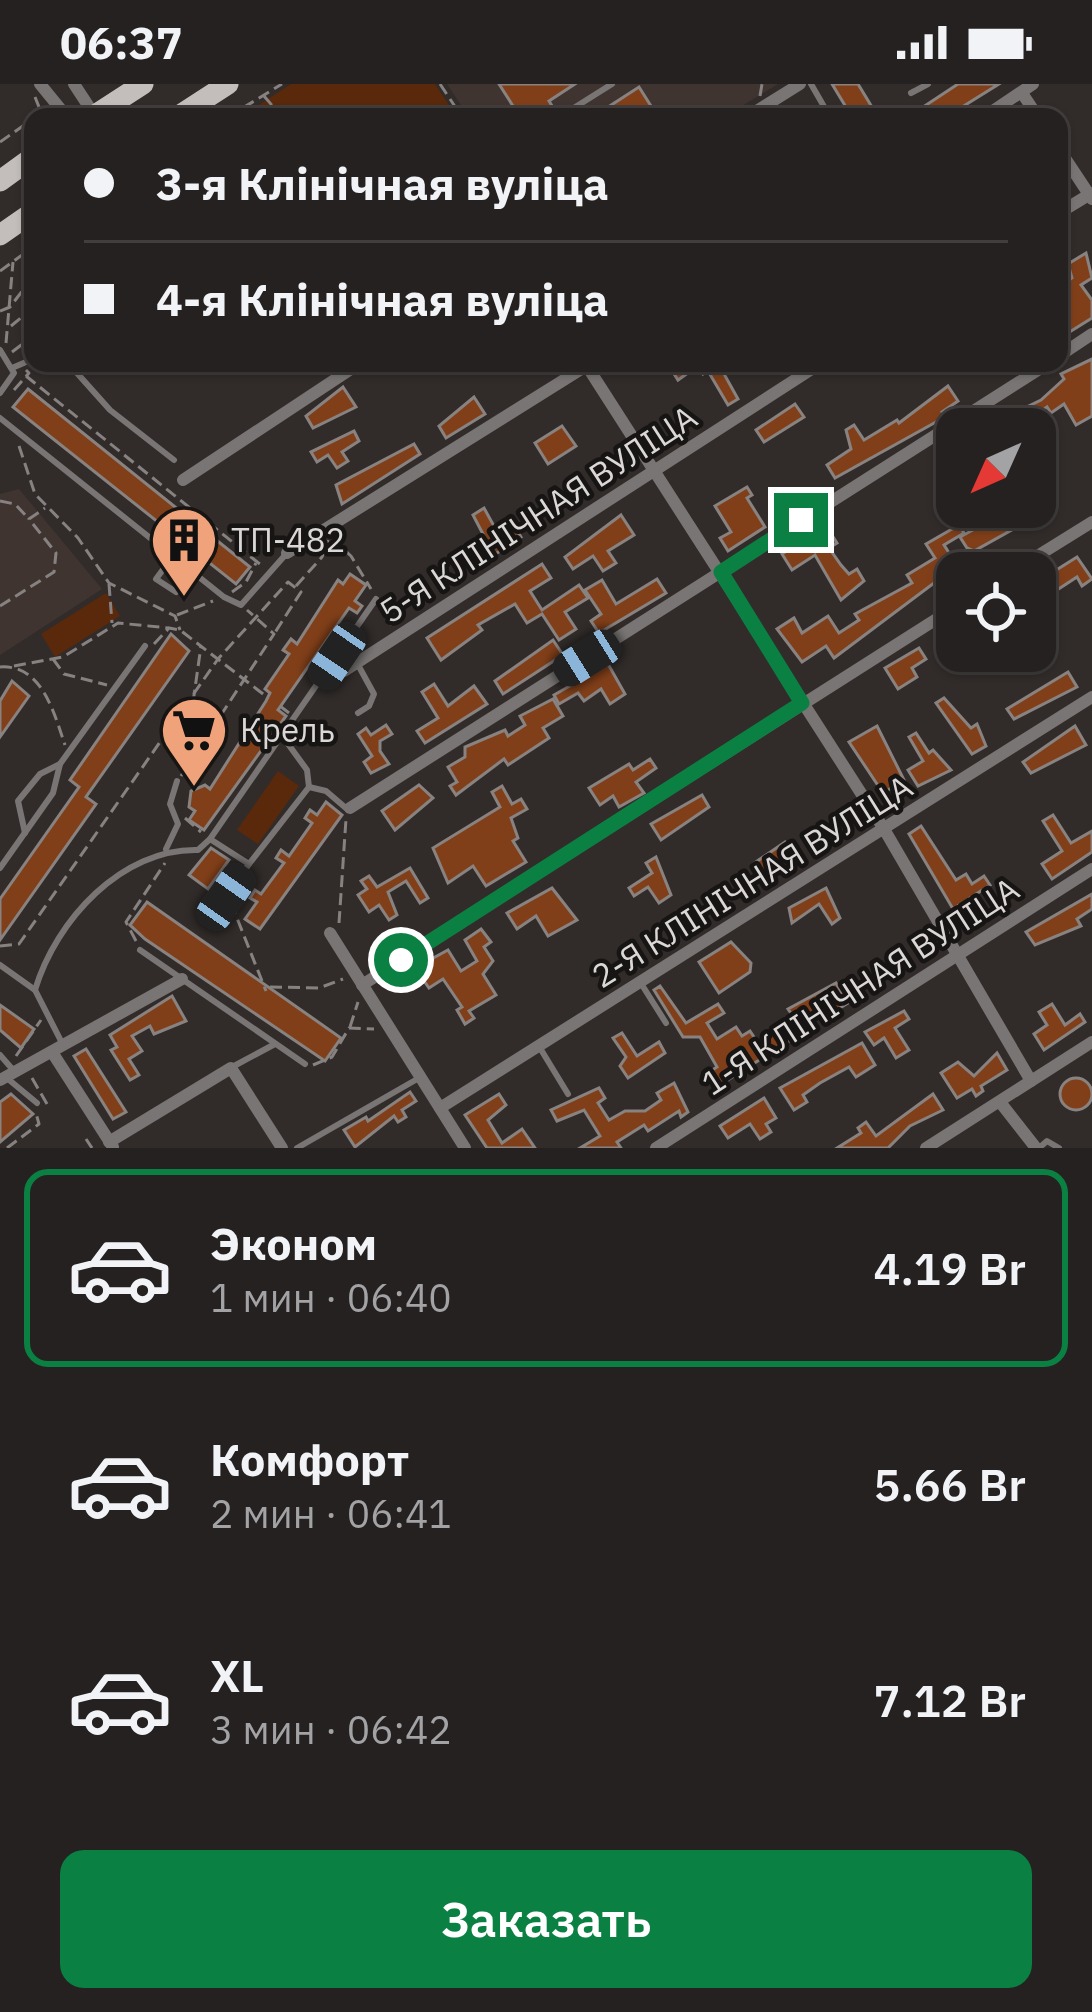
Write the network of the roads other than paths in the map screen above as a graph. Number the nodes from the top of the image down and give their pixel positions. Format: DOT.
graph roads {
  1 [pos="143,84"];
  2 [pos="228,84"];
  3 [pos="612,84"];
  4 [pos="800,84"];
  5 [pos="928,84"];
  6 [pos="36,87"];
  7 [pos="1028,88"];
  8 [pos="911,93"];
  9 [pos="58,108"];
  10 [pos="106,108"];
  11 [pos="191,108"];
  12 [pos="574,108"];
  13 [pos="761,108"];
  14 [pos="998,108"];
  15 [pos="1068,162"];
  16 [pos="1091,196"];
  17 [pos="3,347"];
  18 [pos="24,364"];
  19 [pos="12,368"];
  20 [pos="76,372"];
  21 [pos="346,372"];
  22 [pos="575,372"];
  23 [pos="593,372"];
  24 [pos="806,372"];
  25 [pos="1035,372"];
  26 [pos="0,393"];
  27 [pos="6,423"];
  28 [pos="0,433"];
  29 [pos="174,460"];
  30 [pos="656,470"];
  31 [pos="183,480"];
  32 [pos="1092,522"];
  33 [pos="1044,552"];
  34 [pos="286,553"];
  35 [pos="173,556"];
  36 [pos="721,572"];
  37 [pos="176,592"];
  38 [pos="376,599"];
  39 [pos="936,619"];
  40 [pos="148,646"];
  41 [pos="357,663"];
  42 [pos="344,671"];
  43 [pos="1092,697"];
  44 [pos="802,703"];
  45 [pos="358,712"];
  46 [pos="283,737"];
  47 [pos="60,764"];
  48 [pos="180,778"];
  49 [pos="309,787"];
  50 [pos="348,808"];
  51 [pos="884,829"];
  52 [pos="25,833"];
  53 [pos="210,839"];
  54 [pos="166,851"];
  55 [pos="249,864"];
  56 [pos="0,868"];
  57 [pos="1092,869"];
  58 [pos="226,897"];
  59 [pos="330,933"];
  60 [pos="140,950"];
  61 [pos="956,956"];
  62 [pos="0,965"];
  63 [pos="182,979"];
  64 [pos="358,980"];
  65 [pos="641,983"];
  66 [pos="35,990"];
  67 [pos="665,1023"];
  68 [pos="1092,1042"];
  69 [pos="275,1043"];
  70 [pos="540,1048"];
  71 [pos="57,1049"];
  72 [pos="305,1064"];
  73 [pos="231,1068"];
  74 [pos="7,1072"];
  75 [pos="420,1077"];
  76 [pos="1031,1081"];
  77 [pos="568,1094"];
  78 [pos="1000,1102"];
  79 [pos="37,1103"];
  80 [pos="440,1108"];
  81 [pos="111,1145"];
  82 [pos="282,1148"];
  83 [pos="297,1148"];
  84 [pos="465,1148"];
  85 [pos="656,1148"];
  86 [pos="926,1148"];
  87 [pos="1037,1148"];
  88 [pos="1059,1148"];
  1 -- 10 [label="main road"];
  2 -- 11 [label="main road"];
  3 -- 12 [label="lane"];
  4 -- 13 [label="street"];
  5 -- 8 [label="lane"];
  6 -- 9 [label="street"];
  7 -- 14 [label="street"];
  15 -- 16 [label="street"];
  17 -- 19 [label="lane"];
  18 -- 19 [label="lane"];
  19 -- 26 [label="lane"];
  20 -- 29 [label="lane"];
  21 -- 31 [label="street"];
  22 -- 34 [label="street"];
  23 -- 30 [label="street"];
  24 -- 30 [label="street, 5-Я КЛІНІЧНАЯ ВУЛІЦА"];
  25 -- 36 [label="street"];
  27 -- 28 [label="lane"];
  27 -- 35 [label="lane"];
  30 -- 36 [label="street"];
  30 -- 41 [label="street, 5-Я КЛІНІЧНАЯ ВУЛІЦА"];
  32 -- 33 [label="street"];
  34 -- 35 [label="lane"];
  35 -- 37 [label="lane"];
  36 -- 44 [label="street"];
  36 -- 50 [label="street"];
  38 -- 46 [label="lane"];
  39 -- 44 [label="street"];
  40 -- 47 [label="lane"];
  41 -- 42 [label="street, 5-Я КЛІНІЧНАЯ ВУЛІЦА"];
  41 -- 45 [label="lane"];
  43 -- 51 [label="street, 2-Я КЛІНІЧНАЯ ВУЛІЦА"];
  44 -- 51 [label="street"];
  44 -- 64 [label="street"];
  46 -- 49 [label="lane"];
  46 -- 53 [label="lane"];
  47 -- 52 [label="lane"];
  47 -- 52 [label="lane"];
  48 -- 54 [label="lane"];
  49 -- 50 [label="lane"];
  49 -- 55 [label="lane"];
  51 -- 61 [label="street"];
  51 -- 65 [label="street, 2-Я КЛІНІЧНАЯ ВУЛІЦА"];
  52 -- 56 [label="lane"];
  53 -- 54 [label="lane"];
  53 -- 55 [label="lane"];
  54 -- 66 [label="lane"];
  55 -- 58 [label="lane"];
  57 -- 61 [label="street, 1-Я КЛІНІЧНАЯ ВУЛІЦА"];
  59 -- 64 [label="street"];
  60 -- 63 [label="lane"];
  61 -- 76 [label="street"];
  61 -- 85 [label="street, 1-Я КЛІНІЧНАЯ ВУЛІЦА"];
  62 -- 66 [label="lane"];
  63 -- 69 [label="lane"];
  63 -- 71 [label="street"];
  64 -- 75 [label="street"];
  65 -- 67 [label="lane"];
  65 -- 70 [label="street, 2-Я КЛІНІЧНАЯ ВУЛІЦА"];
  66 -- 71 [label="lane"];
  68 -- 76 [label="street"];
  69 -- 72 [label="lane"];
  69 -- 73 [label="lane"];
  70 -- 77 [label="lane"];
  70 -- 80 [label="street, 2-Я КЛІНІЧНАЯ ВУЛІЦА"];
  71 -- 74 [label="street"];
  71 -- 81 [label="street"];
  73 -- 81 [label="street"];
  73 -- 82 [label="street"];
  74 -- 79 [label="lane"];
  75 -- 80 [label="street"];
  75 -- 83 [label="lane"];
  76 -- 78 [label="street"];
  78 -- 86 [label="street"];
  78 -- 87 [label="street"];
  80 -- 84 [label="street"];
  87 -- 88 [label="lane"];
}
